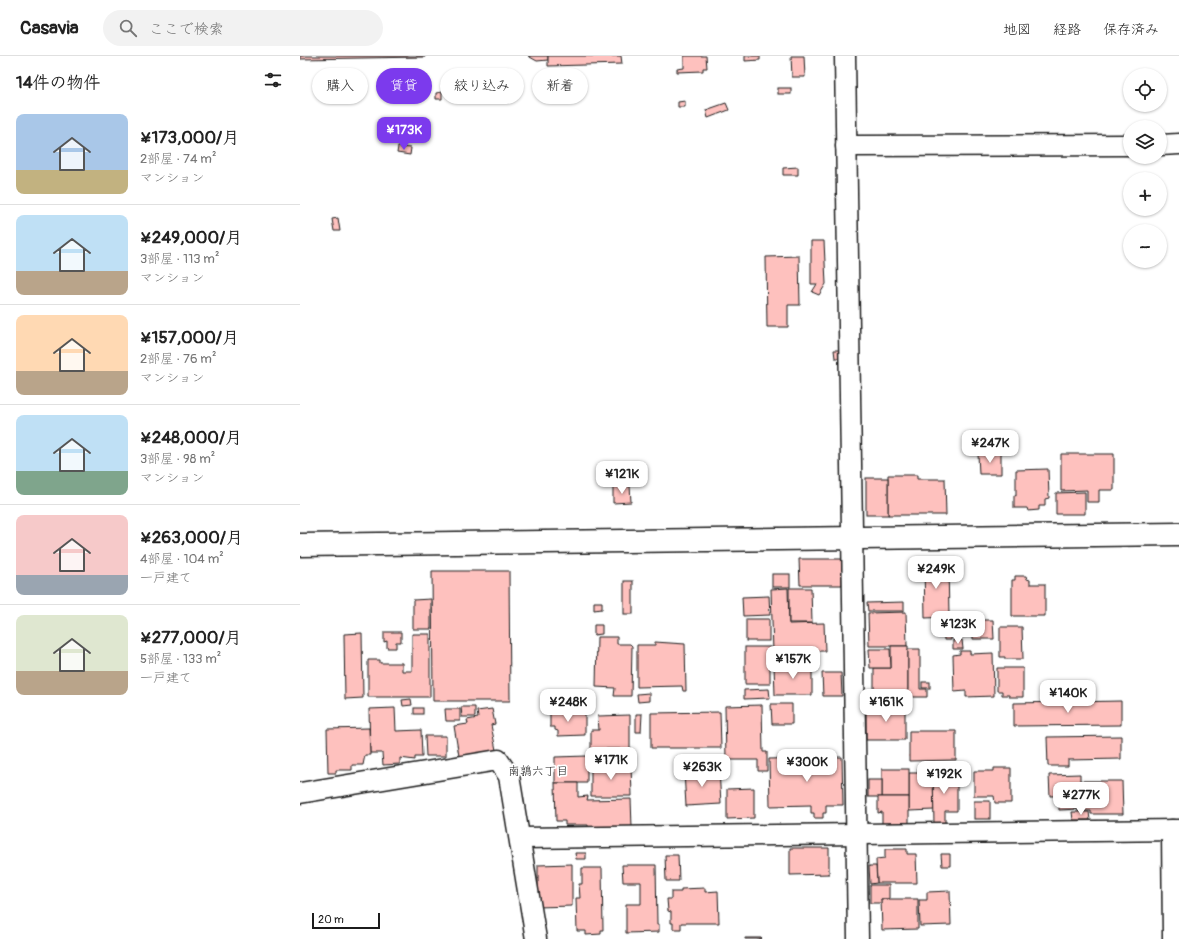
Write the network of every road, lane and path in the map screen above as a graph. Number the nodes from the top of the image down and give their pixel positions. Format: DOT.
graph roads {
  1 [pos="845,56"];
  2 [pos="1179,144"];
  3 [pos="1123,145"];
  4 [pos="1167,145"];
  5 [pos="846,146"];
  6 [pos="1179,534"];
  7 [pos="851,538"];
  8 [pos="300,545"];
  9 [pos="300,793"];
  10 [pos="1175,830"];
  11 [pos="857,834"];
  12 [pos="521,838"];
  13 [pos="536,939"];
  14 [pos="858,939"];
  15 [pos="1173,939"];
  1 -- 5 [label="street"];
  2 -- 4 [label="street"];
  3 -- 5 [label="street"];
  5 -- 7 [label="street"];
  6 -- 7 [label="street"];
  7 -- 8 [label="street"];
  7 -- 11 [label="street"];
  9 -- 12 [label="street"];
  10 -- 11 [label="street"];
  10 -- 15 [label="street"];
  11 -- 12 [label="street"];
  11 -- 14 [label="street"];
  12 -- 13 [label="street"];
}
